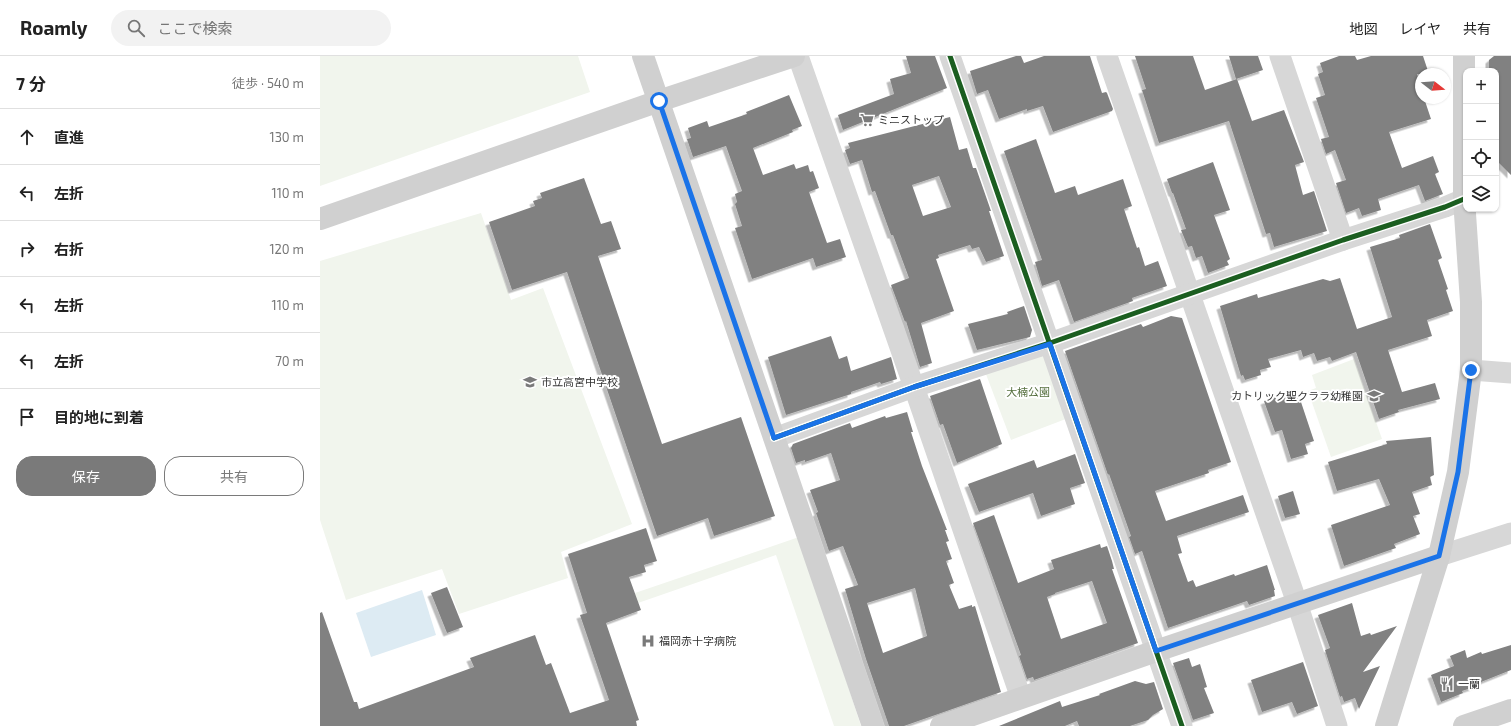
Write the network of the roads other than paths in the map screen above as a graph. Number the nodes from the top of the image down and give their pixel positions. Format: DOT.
graph roads {
  1 [pos="643,56"];
  2 [pos="794,56"];
  3 [pos="798,56"];
  4 [pos="950,56"];
  5 [pos="1107,56"];
  6 [pos="1280,56"];
  7 [pos="1464,56"];
  8 [pos="659,101"];
  9 [pos="1464,176"];
  10 [pos="1463,199"];
  11 [pos="1465,212"];
  12 [pos="320,219"];
  13 [pos="1343,240"];
  14 [pos="1189,294"];
  15 [pos="1050,344"];
  16 [pos="1471,370"];
  17 [pos="1511,374"];
  18 [pos="914,387"];
  19 [pos="774,438"];
  20 [pos="1511,533"];
  21 [pos="1439,556"];
  22 [pos="1297,603"];
  23 [pos="1156,651"];
  24 [pos="1021,698"];
  25 [pos="1511,710"];
  26 [pos="873,726"];
  27 [pos="941,726"];
  28 [pos="1182,726"];
  29 [pos="1338,726"];
  30 [pos="1386,726"];
  31 [pos="1464,726"];
  1 -- 8 [label="street"];
  2 -- 8 [label="street"];
  3 -- 18 [label="street"];
  4 -- 15 [label="street"];
  5 -- 14 [label="street"];
  6 -- 13 [label="street"];
  7 -- 9 [label="street"];
  8 -- 12 [label="street"];
  8 -- 19 [label="street"];
  10 -- 13 [label="street"];
  11 -- 16 [label="street"];
  13 -- 14 [label="street"];
  14 -- 15 [label="street"];
  14 -- 22 [label="street"];
  15 -- 18 [label="street"];
  15 -- 23 [label="street"];
  16 -- 17 [label="street"];
  16 -- 21 [label="street"];
  18 -- 19 [label="street"];
  18 -- 24 [label="street"];
  19 -- 26 [label="street"];
  20 -- 21 [label="street"];
  21 -- 22 [label="street"];
  21 -- 30 [label="street"];
  22 -- 23 [label="street"];
  22 -- 29 [label="street"];
  23 -- 24 [label="street"];
  23 -- 28 [label="street"];
  24 -- 27 [label="street"];
  25 -- 31 [label="street"];
}
